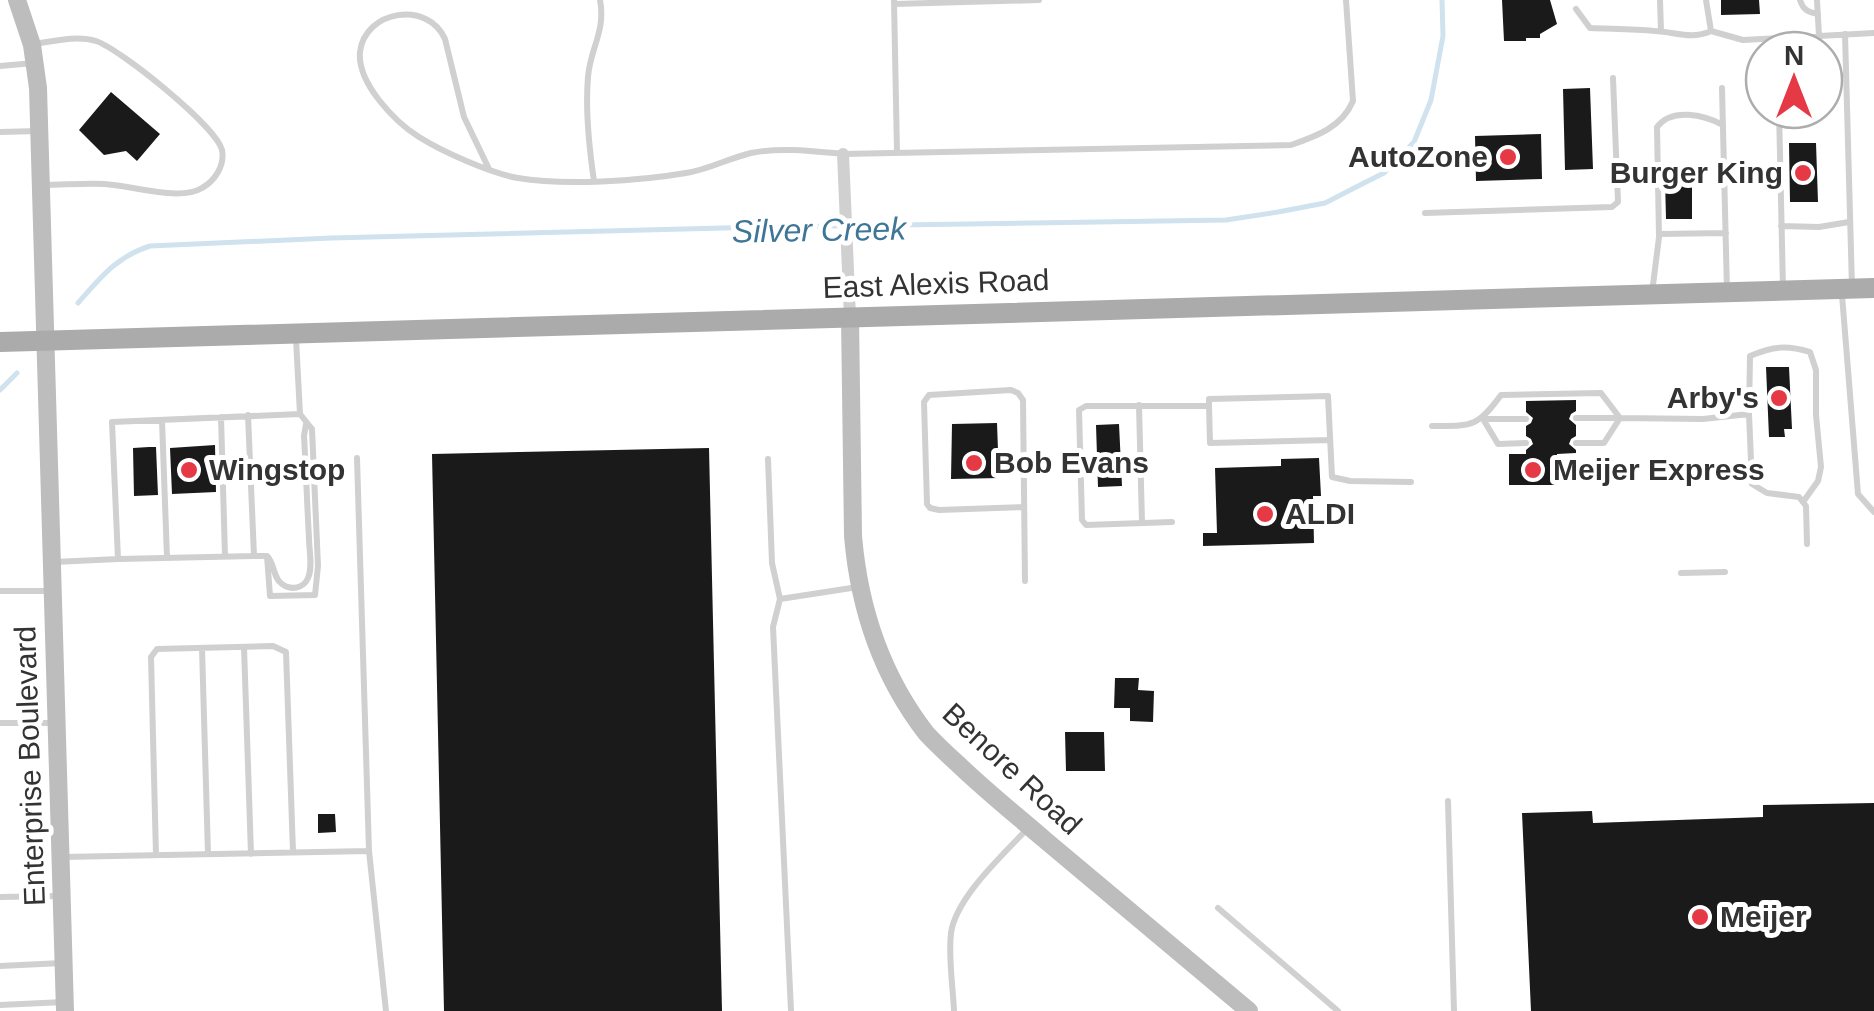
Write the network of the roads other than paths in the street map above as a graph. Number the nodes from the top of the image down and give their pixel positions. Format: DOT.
graph roads {
  1 [pos="17,0"];
  2 [pos="600,0"];
  3 [pos="1039,0"];
  4 [pos="1346,0"];
  5 [pos="1660,0"];
  6 [pos="1706,0"];
  7 [pos="1800,0"];
  8 [pos="1817,0"];
  9 [pos="894,2"];
  10 [pos="1576,9"];
  11 [pos="1818,14"];
  12 [pos="1819,30"];
  13 [pos="1661,31"];
  14 [pos="1710,31"];
  15 [pos="1874,33"];
  16 [pos="1845,34"];
  17 [pos="1744,40"];
  18 [pos="33,54"];
  19 [pos="0,66"];
  20 [pos="1846,76"];
  21 [pos="1613,78"];
  22 [pos="1722,88"];
  23 [pos="1723,125"];
  24 [pos="40,130"];
  25 [pos="1780,130"];
  26 [pos="0,132"];
  27 [pos="897,153"];
  28 [pos="843,154"];
  29 [pos="489,169"];
  30 [pos="594,181"];
  31 [pos="42,186"];
  32 [pos="1425,213"];
  33 [pos="1849,222"];
  34 [pos="1782,226"];
  35 [pos="1726,233"];
  36 [pos="1659,234"];
  37 [pos="1847,288"];
  38 [pos="1874,288"];
  39 [pos="1783,290"];
  40 [pos="1727,292"];
  41 [pos="1652,294"];
  42 [pos="850,317"];
  43 [pos="296,333"];
  44 [pos="46,340"];
  45 [pos="0,342"];
  46 [pos="1139,405"];
  47 [pos="1209,406"];
  48 [pos="300,414"];
  49 [pos="1749,414"];
  50 [pos="248,415"];
  51 [pos="220,417"];
  52 [pos="1526,418"];
  53 [pos="1576,418"];
  54 [pos="1620,418"];
  55 [pos="1483,419"];
  56 [pos="162,420"];
  57 [pos="307,422"];
  58 [pos="1432,426"];
  59 [pos="1330,440"];
  60 [pos="1526,443"];
  61 [pos="1576,443"];
  62 [pos="357,458"];
  63 [pos="768,458"];
  64 [pos="1412,482"];
  65 [pos="1803,502"];
  66 [pos="1024,507"];
  67 [pos="1874,512"];
  68 [pos="1172,522"];
  69 [pos="1142,523"];
  70 [pos="1807,544"];
  71 [pos="225,556"];
  72 [pos="254,556"];
  73 [pos="268,556"];
  74 [pos="167,558"];
  75 [pos="118,560"];
  76 [pos="52,562"];
  77 [pos="1725,572"];
  78 [pos="1681,573"];
  79 [pos="1025,582"];
  80 [pos="860,586"];
  81 [pos="0,590"];
  82 [pos="53,591"];
  83 [pos="780,599"];
  84 [pos="244,647"];
  85 [pos="202,648"];
  86 [pos="0,722"];
  87 [pos="57,723"];
  88 [pos="1448,801"];
  89 [pos="1029,827"];
  90 [pos="369,851"];
  91 [pos="293,852"];
  92 [pos="208,854"];
  93 [pos="250,854"];
  94 [pos="156,855"];
  95 [pos="60,857"];
  96 [pos="62,896"];
  97 [pos="0,897"];
  98 [pos="1218,908"];
  99 [pos="63,962"];
  100 [pos="0,966"];
  101 [pos="0,1004"];
  102 [pos="65,1006"];
  103 [pos="386,1011"];
  104 [pos="791,1011"];
  105 [pos="954,1011"];
  106 [pos="1249,1011"];
  107 [pos="1338,1011"];
  108 [pos="1454,1011"];
  1 -- 18 [label="street"];
  2 -- 30 [label="lane"];
  3 -- 9 [label="lane"];
  4 -- 27 [label="lane"];
  5 -- 13 [label="lane"];
  6 -- 14 [label="lane"];
  7 -- 11 [label="lane"];
  8 -- 11 [label="lane"];
  9 -- 27 [label="lane"];
  10 -- 13 [label="lane"];
  11 -- 12 [label="lane"];
  13 -- 14 [label="lane"];
  14 -- 17 [label="lane"];
  15 -- 16 [label="lane"];
  16 -- 20 [label="lane"];
  18 -- 19 [label="lane"];
  18 -- 24 [label="street"];
  18 -- 31 [label="lane"];
  20 -- 33 [label="lane"];
  21 -- 32 [label="lane"];
  22 -- 23 [label="lane"];
  23 -- 35 [label="lane"];
  23 -- 36 [label="lane"];
  24 -- 26 [label="lane"];
  24 -- 31 [label="street"];
  25 -- 34 [label="lane"];
  27 -- 28 [label="lane"];
  28 -- 30 [label="lane"];
  28 -- 42 [label="street"];
  29 -- 29 [label="lane"];
  29 -- 30 [label="lane"];
  31 -- 44 [label="street"];
  33 -- 34 [label="lane"];
  33 -- 37 [label="lane"];
  34 -- 39 [label="lane"];
  35 -- 36 [label="lane"];
  35 -- 40 [label="lane"];
  36 -- 41 [label="lane"];
  37 -- 38 [label="main road, East Alexis Road"];
  37 -- 39 [label="main road, East Alexis Road"];
  37 -- 67 [label="lane"];
  39 -- 40 [label="main road, East Alexis Road"];
  40 -- 41 [label="main road, East Alexis Road"];
  41 -- 42 [label="main road, East Alexis Road"];
  42 -- 43 [label="main road, East Alexis Road"];
  42 -- 80 [label="street, Benore Road"];
  43 -- 44 [label="main road, East Alexis Road"];
  43 -- 48 [label="lane"];
  44 -- 45 [label="main road, East Alexis Road"];
  44 -- 76 [label="street, Enterprise Boulevard"];
  46 -- 47 [label="lane"];
  46 -- 69 [label="lane"];
  46 -- 69 [label="lane"];
  47 -- 59 [label="lane"];
  47 -- 59 [label="lane"];
  48 -- 50 [label="lane"];
  48 -- 57 [label="lane"];
  49 -- 54 [label="lane"];
  49 -- 65 [label="lane"];
  49 -- 65 [label="lane"];
  50 -- 51 [label="lane"];
  50 -- 72 [label="lane"];
  51 -- 56 [label="lane"];
  51 -- 71 [label="lane"];
  52 -- 55 [label="lane"];
  53 -- 54 [label="lane"];
  54 -- 55 [label="lane"];
  54 -- 61 [label="lane"];
  55 -- 58 [label="lane"];
  55 -- 60 [label="lane"];
  56 -- 74 [label="lane"];
  56 -- 75 [label="lane"];
  57 -- 73 [label="lane"];
  57 -- 73 [label="lane"];
  59 -- 64 [label="lane"];
  62 -- 90 [label="lane"];
  63 -- 83 [label="lane"];
  65 -- 70 [label="lane"];
  66 -- 66 [label="lane"];
  66 -- 79 [label="lane"];
  68 -- 69 [label="lane"];
  71 -- 72 [label="lane"];
  71 -- 74 [label="lane"];
  72 -- 73 [label="lane"];
  74 -- 75 [label="lane"];
  75 -- 76 [label="lane"];
  76 -- 82 [label="street, Enterprise Boulevard"];
  77 -- 78 [label="lane"];
  80 -- 83 [label="lane"];
  80 -- 89 [label="street, Benore Road"];
  81 -- 82 [label="lane"];
  82 -- 87 [label="street, Enterprise Boulevard"];
  83 -- 104 [label="lane"];
  84 -- 85 [label="lane"];
  84 -- 91 [label="lane"];
  84 -- 93 [label="lane"];
  85 -- 92 [label="lane"];
  85 -- 94 [label="lane"];
  86 -- 87 [label="lane"];
  87 -- 95 [label="street, Enterprise Boulevard"];
  88 -- 108 [label="lane"];
  89 -- 105 [label="lane"];
  89 -- 106 [label="street, Benore Road"];
  90 -- 91 [label="lane"];
  90 -- 103 [label="lane"];
  91 -- 93 [label="lane"];
  92 -- 93 [label="lane"];
  92 -- 94 [label="lane"];
  94 -- 95 [label="lane"];
  95 -- 96 [label="street, Enterprise Boulevard"];
  96 -- 97 [label="lane"];
  96 -- 99 [label="street, Enterprise Boulevard"];
  98 -- 107 [label="lane"];
  99 -- 100 [label="lane"];
  99 -- 102 [label="street, Enterprise Boulevard"];
  101 -- 102 [label="lane"];
}
